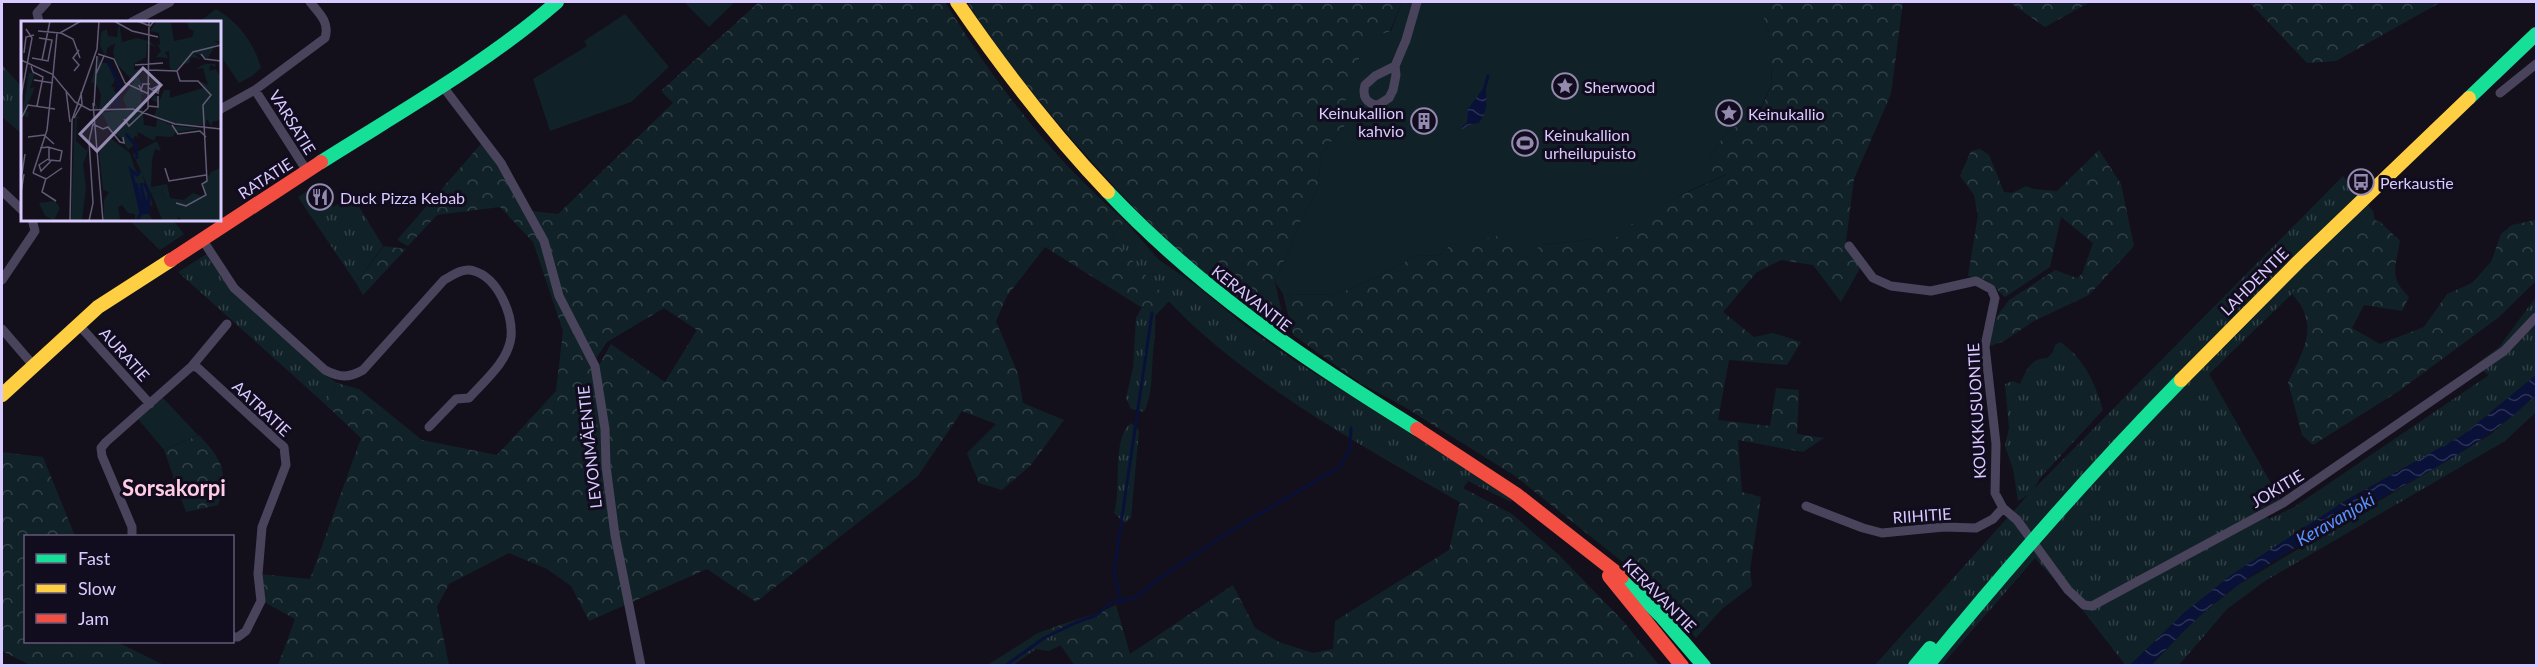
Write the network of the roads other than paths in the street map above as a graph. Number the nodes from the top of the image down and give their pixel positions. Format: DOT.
graph roads {
  1 [pos="47,2"];
  2 [pos="170,2"];
  3 [pos="310,2"];
  4 [pos="556,2"];
  5 [pos="957,2"];
  6 [pos="1417,2"];
  7 [pos="39,21"];
  8 [pos="134,21"];
  9 [pos="2536,34"];
  10 [pos="2536,63"];
  11 [pos="1395,66"];
  12 [pos="441,84"];
  13 [pos="255,90"];
  14 [pos="2500,93"];
  15 [pos="220,109"];
  16 [pos="307,171"];
  17 [pos="2,191"];
  18 [pos="21,209"];
  19 [pos="32,220"];
  20 [pos="202,239"];
  21 [pos="1849,246"];
  22 [pos="2,280"];
  23 [pos="2536,317"];
  24 [pos="78,324"];
  25 [pos="227,324"];
  26 [pos="2,329"];
  27 [pos="33,365"];
  28 [pos="192,366"];
  29 [pos="2,395"];
  30 [pos="150,404"];
  31 [pos="429,427"];
  32 [pos="1806,506"];
  33 [pos="2003,508"];
  34 [pos="132,535"];
  35 [pos="2031,540"];
  36 [pos="1588,552"];
  37 [pos="2010,565"];
  38 [pos="235,637"];
  39 [pos="641,666"];
  40 [pos="1682,666"];
  41 [pos="1704,666"];
  42 [pos="1915,666"];
  43 [pos="1927,666"];
  1 -- 7 [label="street"];
  2 -- 8 [label="street"];
  3 -- 13 [label="street"];
  4 -- 12 [label="main road, RATATIE"];
  5 -- 36 [label="main road, KERAVANTIE"];
  6 -- 11 [label="street"];
  9 -- 35 [label="main road, LAHDENTIE"];
  10 -- 14 [label="street"];
  12 -- 16 [label="main road, RATATIE"];
  12 -- 39 [label="street, LEVONMÄENTIE"];
  13 -- 15 [label="street"];
  13 -- 16 [label="street, VARSATIE"];
  16 -- 20 [label="main road, RATATIE"];
  17 -- 18 [label="street"];
  19 -- 22 [label="street"];
  20 -- 24 [label="main road, RATATIE"];
  20 -- 31 [label="street"];
  21 -- 33 [label="street, KOUKKUSUONTIE"];
  23 -- 35 [label="street, JOKITIE"];
  24 -- 27 [label="main road, RATATIE"];
  24 -- 30 [label="street, AURATIE"];
  25 -- 28 [label="street"];
  26 -- 27 [label="street"];
  27 -- 29 [label="main road, RATATIE"];
  28 -- 30 [label="street"];
  28 -- 38 [label="street, AATRATIE"];
  30 -- 34 [label="street"];
  32 -- 33 [label="street, RIIHITIE"];
  33 -- 35 [label="street, KOUKKUSUONTIE"];
  35 -- 37 [label="main road, LAHDENTIE"];
  36 -- 40 [label="main road, KERAVANTIE"];
  36 -- 41 [label="main road, KERAVANTIE"];
  37 -- 42 [label="main road, LAHDENTIE"];
  37 -- 43 [label="main road, LAHDENTIE"];
}
